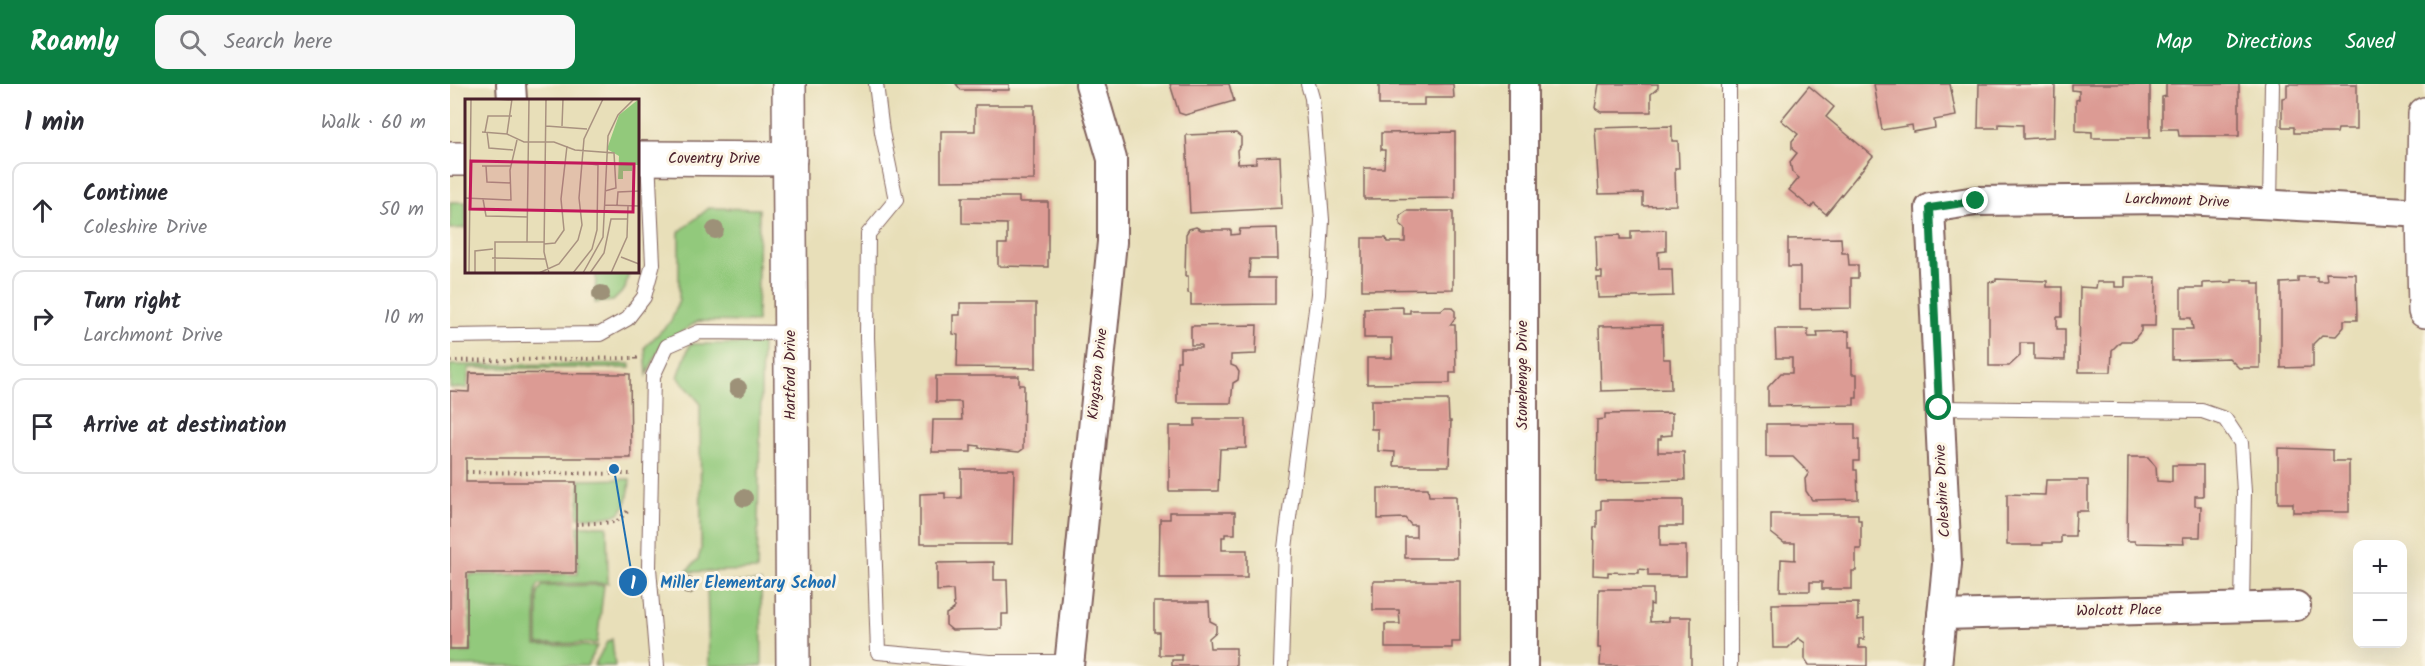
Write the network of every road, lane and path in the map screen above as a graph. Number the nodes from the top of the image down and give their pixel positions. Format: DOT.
graph roads {
  1 [pos="789,84"];
  2 [pos="876,84"];
  3 [pos="1090,84"];
  4 [pos="1308,84"];
  5 [pos="1523,84"];
  6 [pos="1729,84"];
  7 [pos="2272,84"];
  8 [pos="2425,114"];
  9 [pos="643,158"];
  10 [pos="790,159"];
  11 [pos="2270,205"];
  12 [pos="1930,208"];
  13 [pos="2424,213"];
  14 [pos="2425,311"];
  15 [pos="791,333"];
  16 [pos="450,336"];
  17 [pos="450,361"];
  18 [pos="636,370"];
  19 [pos="1939,408"];
  20 [pos="466,472"];
  21 [pos="636,474"];
  22 [pos="635,503"];
  23 [pos="576,524"];
  24 [pos="2296,606"];
  25 [pos="2242,608"];
  26 [pos="1942,615"];
  27 [pos="1069,664"];
  28 [pos="657,666"];
  29 [pos="793,666"];
  30 [pos="1281,666"];
  31 [pos="1523,666"];
  32 [pos="1730,666"];
  33 [pos="1937,666"];
  1 -- 10 [label="street, Hartford Drive"];
  2 -- 27 [label="lane"];
  3 -- 27 [label="street, Kingston Drive"];
  4 -- 30 [label="lane"];
  5 -- 31 [label="street, Stonehenge Drive"];
  6 -- 32 [label="lane"];
  7 -- 11 [label="lane"];
  8 -- 13 [label="street"];
  9 -- 10 [label="street, Coventry Drive"];
  9 -- 16 [label="lane"];
  10 -- 15 [label="street, Hartford Drive"];
  11 -- 12 [label="street, Larchmont Drive"];
  11 -- 13 [label="street, Larchmont Drive"];
  12 -- 19 [label="street, Coleshire Drive"];
  13 -- 14 [label="street"];
  15 -- 28 [label="lane"];
  15 -- 29 [label="street, Hartford Drive"];
  17 -- 18 [label="path"];
  19 -- 25 [label="lane"];
  19 -- 26 [label="street, Coleshire Drive"];
  20 -- 21 [label="path"];
  22 -- 23 [label="path"];
  24 -- 25 [label="street, Wolcott Place"];
  25 -- 26 [label="street, Wolcott Place"];
  26 -- 33 [label="street, Coleshire Drive"];
}
